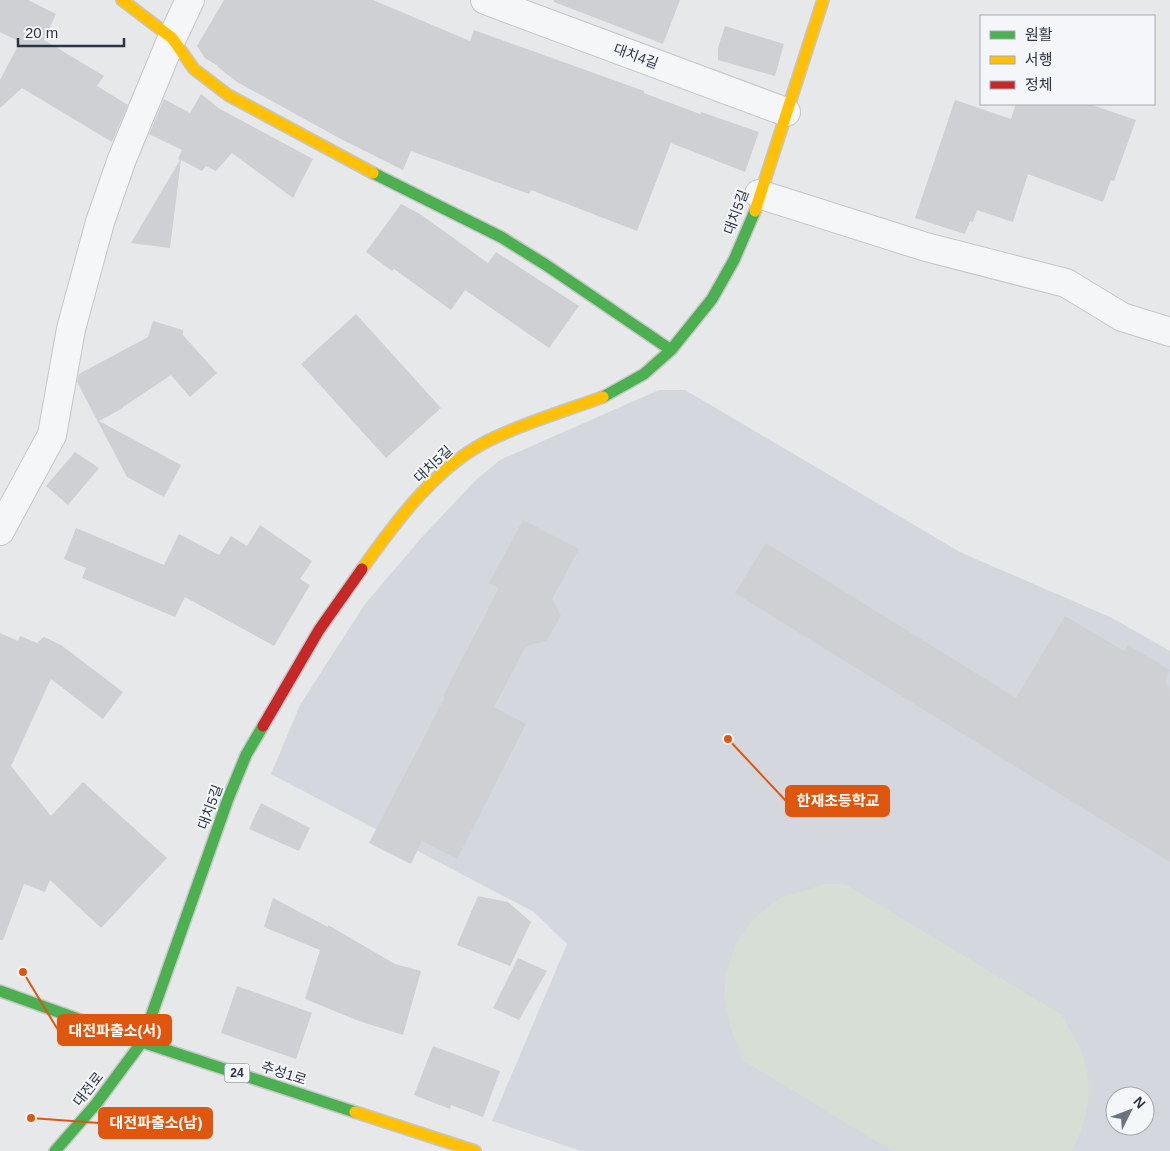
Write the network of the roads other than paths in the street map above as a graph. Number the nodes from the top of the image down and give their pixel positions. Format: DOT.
graph roads {
  1 [pos="122,0"];
  2 [pos="190,0"];
  3 [pos="485,0"];
  4 [pos="823,0"];
  5 [pos="172,38"];
  6 [pos="786,112"];
  7 [pos="759,194"];
  8 [pos="1170,332"];
  9 [pos="671,350"];
  10 [pos="0,531"];
  11 [pos="0,991"];
  12 [pos="142,1042"];
  13 [pos="55,1151"];
  14 [pos="475,1151"];
  1 -- 5 [label="street"];
  2 -- 5 [label="street"];
  3 -- 6 [label="street, 대치4길"];
  4 -- 6 [label="street, 대치5길"];
  5 -- 9 [label="street"];
  5 -- 10 [label="street"];
  6 -- 7 [label="street, 대치5길"];
  7 -- 8 [label="street"];
  7 -- 9 [label="street, 대치5길"];
  9 -- 12 [label="street, 대치5길"];
  11 -- 12 [label="street, 추성1로 / 24"];
  12 -- 13 [label="street, 대전로"];
  12 -- 14 [label="street, 추성1로 / 24"];
}
